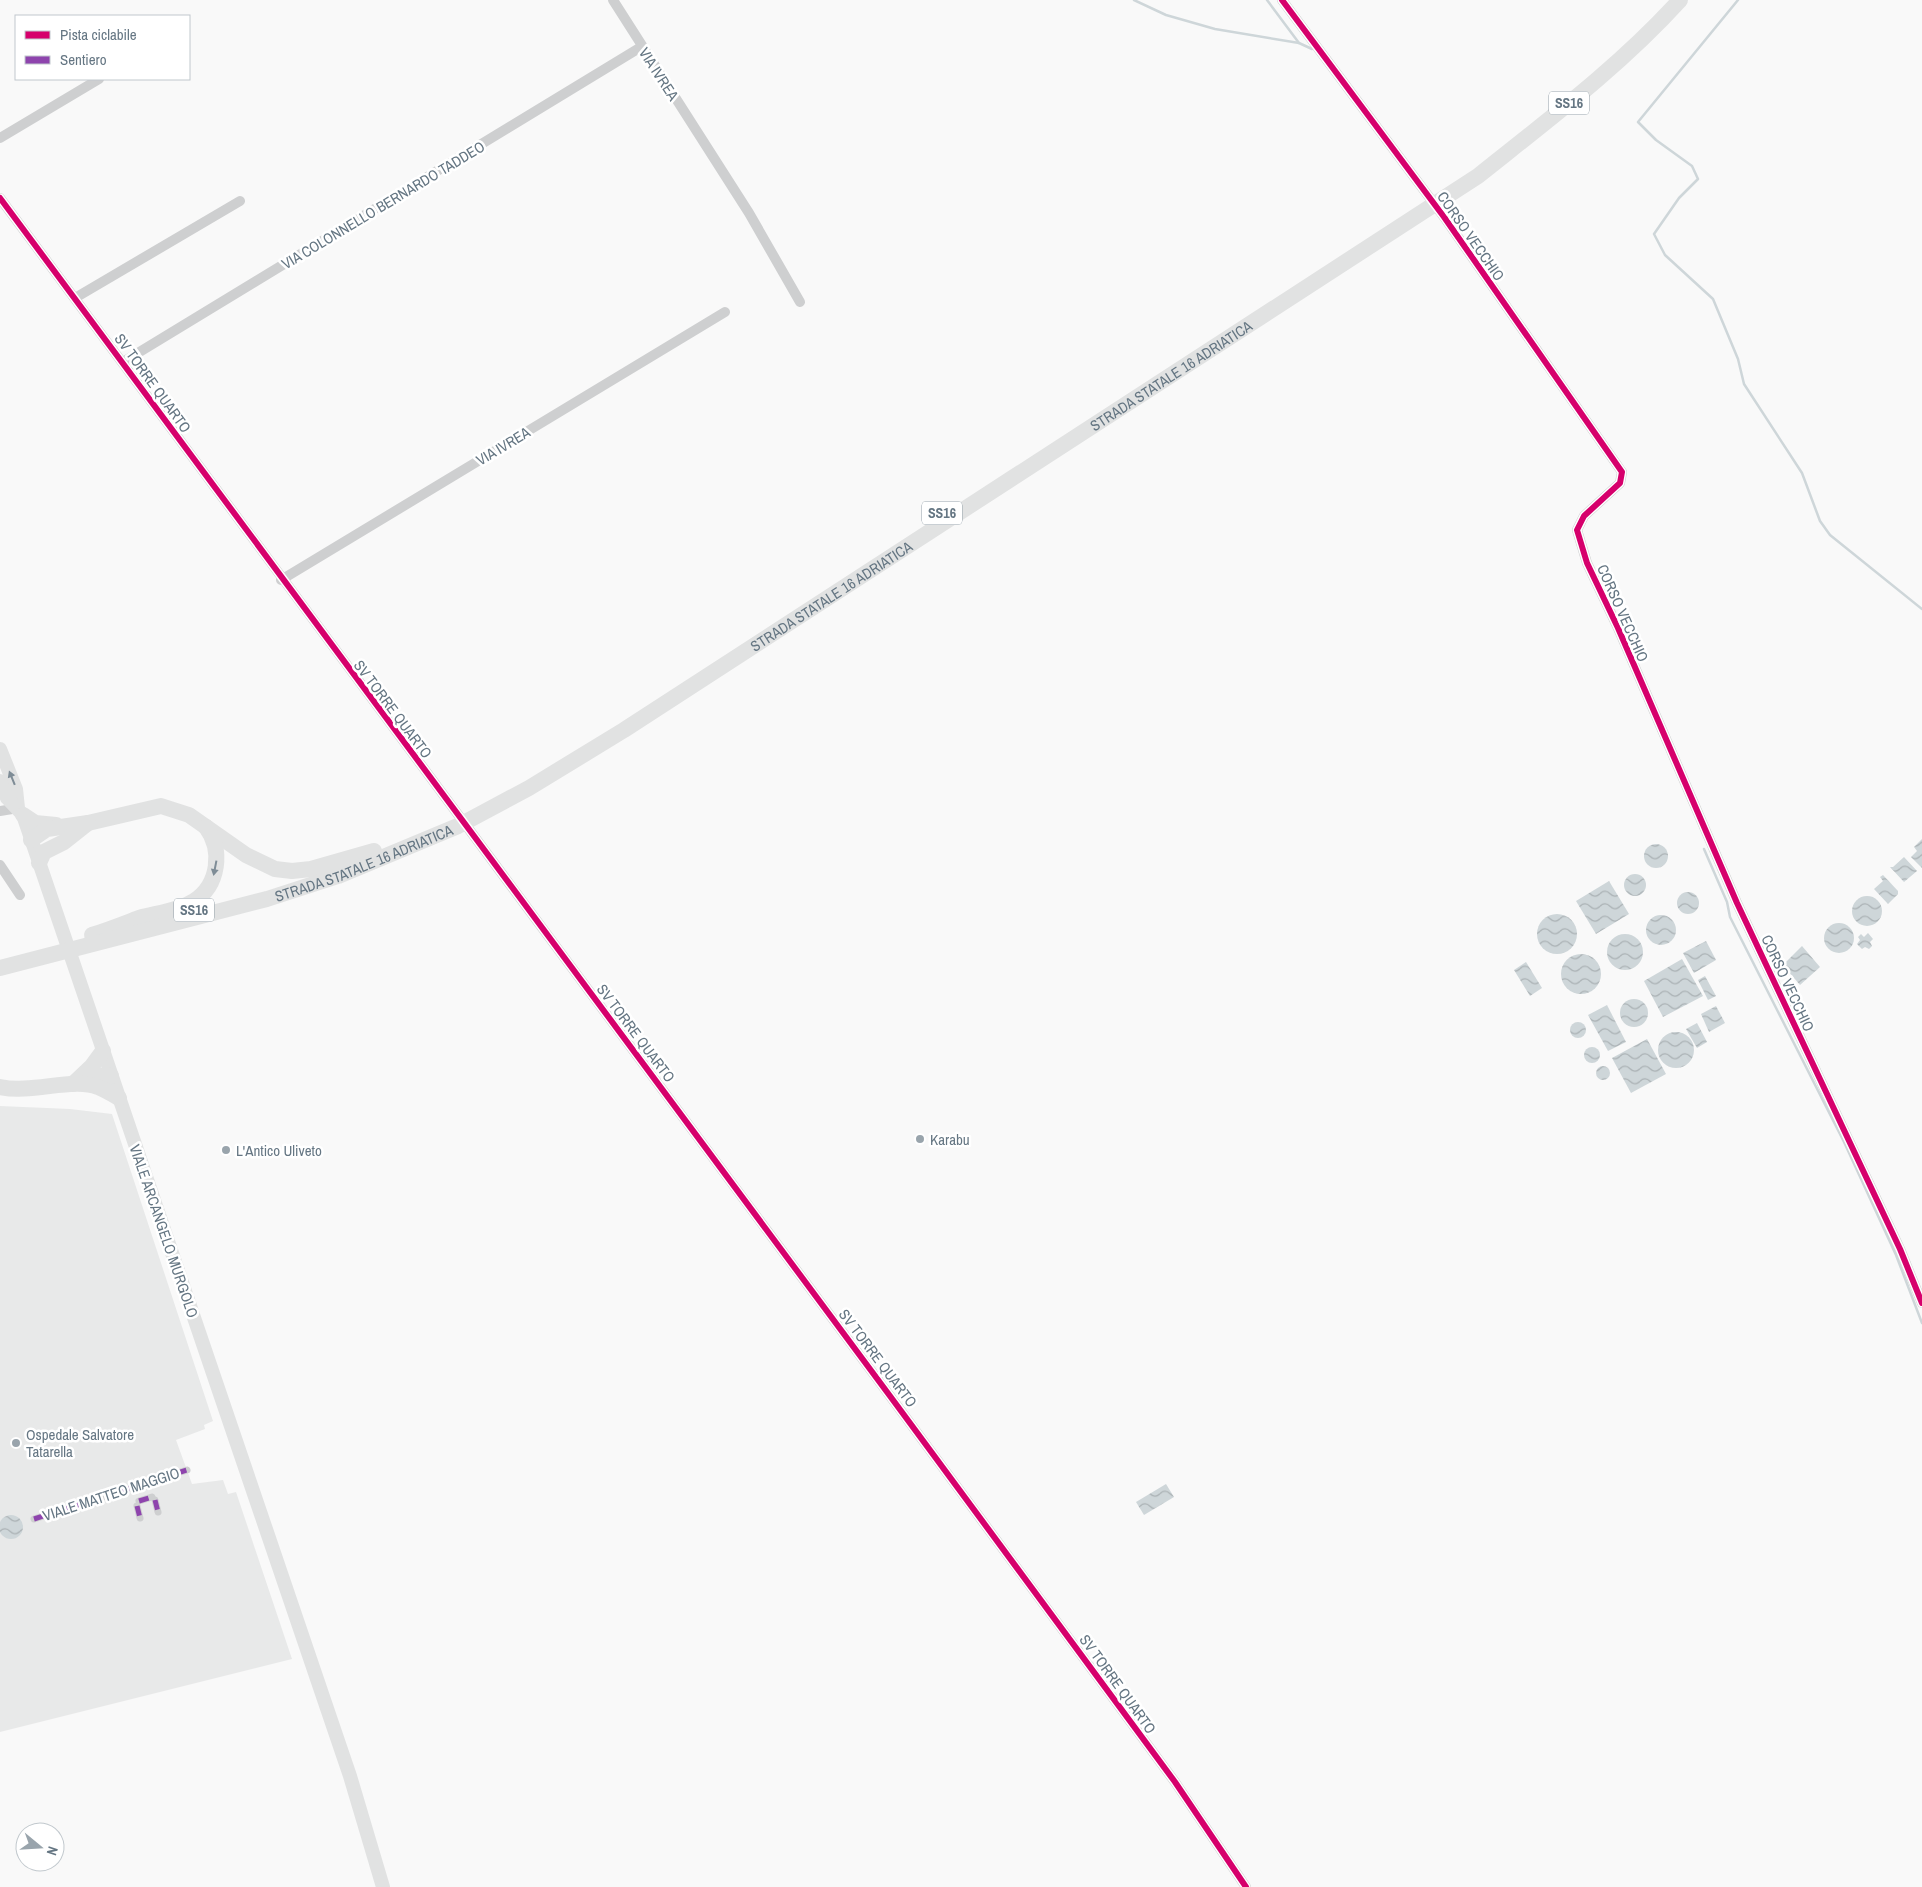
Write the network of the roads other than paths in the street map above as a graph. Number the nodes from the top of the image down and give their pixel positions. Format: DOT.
graph roads {
  1 [pos="613,0"];
  2 [pos="1282,0"];
  3 [pos="1669,0"];
  4 [pos="1680,0"];
  5 [pos="642,47"];
  6 [pos="97,80"];
  7 [pos="0,138"];
  8 [pos="1448,192"];
  9 [pos="0,198"];
  10 [pos="240,201"];
  11 [pos="75,298"];
  12 [pos="800,302"];
  13 [pos="725,312"];
  14 [pos="123,362"];
  15 [pos="282,580"];
  16 [pos="0,749"];
  17 [pos="0,781"];
  18 [pos="0,810"];
  19 [pos="21,812"];
  20 [pos="88,823"];
  21 [pos="203,823"];
  22 [pos="434,831"];
  23 [pos="32,840"];
  24 [pos="57,845"];
  25 [pos="39,863"];
  26 [pos="0,865"];
  27 [pos="317,875"];
  28 [pos="295,880"];
  29 [pos="20,895"];
  30 [pos="94,940"];
  31 [pos="53,952"];
  32 [pos="0,958"];
  33 [pos="0,968"];
  34 [pos="0,974"];
  35 [pos="103,1052"];
  36 [pos="111,1076"];
  37 [pos="78,1079"];
  38 [pos="97,1086"];
  39 [pos="0,1087"];
  40 [pos="119,1098"];
  41 [pos="1922,1303"];
  42 [pos="187,1470"];
  43 [pos="158,1512"];
  44 [pos="140,1518"];
  45 [pos="34,1519"];
  46 [pos="383,1887"];
  47 [pos="1246,1887"];
  1 -- 5 [label="street, VIA IVREA"];
  2 -- 41 [label="street, CORSO VECCHIO"];
  3 -- 8 [label="highway, STRADA STATALE 16 ADRIATICA / SS16"];
  4 -- 8 [label="highway, STRADA STATALE 16 ADRIATICA / SS16"];
  5 -- 12 [label="street, VIA IVREA"];
  5 -- 14 [label="street, VIA COLONNELLO BERNARDO TADDEO"];
  6 -- 7 [label="street"];
  8 -- 22 [label="highway, STRADA STATALE 16 ADRIATICA / SS16"];
  9 -- 11 [label="street, SV TORRE QUARTO"];
  10 -- 11 [label="street"];
  11 -- 14 [label="street, SV TORRE QUARTO"];
  13 -- 15 [label="street, VIA IVREA"];
  14 -- 15 [label="street, SV TORRE QUARTO"];
  15 -- 47 [label="street, SV TORRE QUARTO"];
  19 -- 16 [label="main road, VIALE ARCANGELO MURGOLO, one-way"];
  17 -- 19 [label="main road, VIALE ARCANGELO MURGOLO"];
  18 -- 19 [label="street"];
  19 -- 20 [label="highway"];
  19 -- 23 [label="main road, VIALE ARCANGELO MURGOLO"];
  20 -- 21 [label="highway"];
  20 -- 23 [label="highway"];
  20 -- 24 [label="highway"];
  21 -- 28 [label="highway"];
  21 -- 30 [label="highway, one-way"];
  22 -- 27 [label="highway, STRADA STATALE 16 ADRIATICA / SS16"];
  22 -- 27 [label="highway, STRADA STATALE 16 ADRIATICA / SS16"];
  23 -- 24 [label="highway"];
  23 -- 25 [label="main road, VIALE ARCANGELO MURGOLO"];
  24 -- 25 [label="highway"];
  25 -- 35 [label="main road, VIALE ARCANGELO MURGOLO"];
  26 -- 29 [label="street"];
  27 -- 28 [label="highway, STRADA STATALE 16 ADRIATICA / SS16"];
  28 -- 30 [label="highway, STRADA STATALE 16 ADRIATICA / SS16"];
  30 -- 31 [label="highway, STRADA STATALE 16 ADRIATICA / SS16"];
  31 -- 32 [label="highway, STRADA STATALE 16 ADRIATICA / SS16"];
  31 -- 33 [label="highway, STRADA STATALE 16 ADRIATICA / SS16"];
  31 -- 34 [label="highway"];
  35 -- 36 [label="main road, VIALE ARCANGELO MURGOLO"];
  35 -- 37 [label="highway"];
  36 -- 37 [label="highway"];
  36 -- 38 [label="highway"];
  36 -- 40 [label="main road, VIALE ARCANGELO MURGOLO"];
  37 -- 38 [label="highway"];
  37 -- 39 [label="highway"];
  38 -- 40 [label="highway"];
  40 -- 46 [label="main road, VIALE ARCANGELO MURGOLO"];
  42 -- 45 [label="street, VIALE MATTEO MAGGIO"];
  43 -- 44 [label="street"];
}
